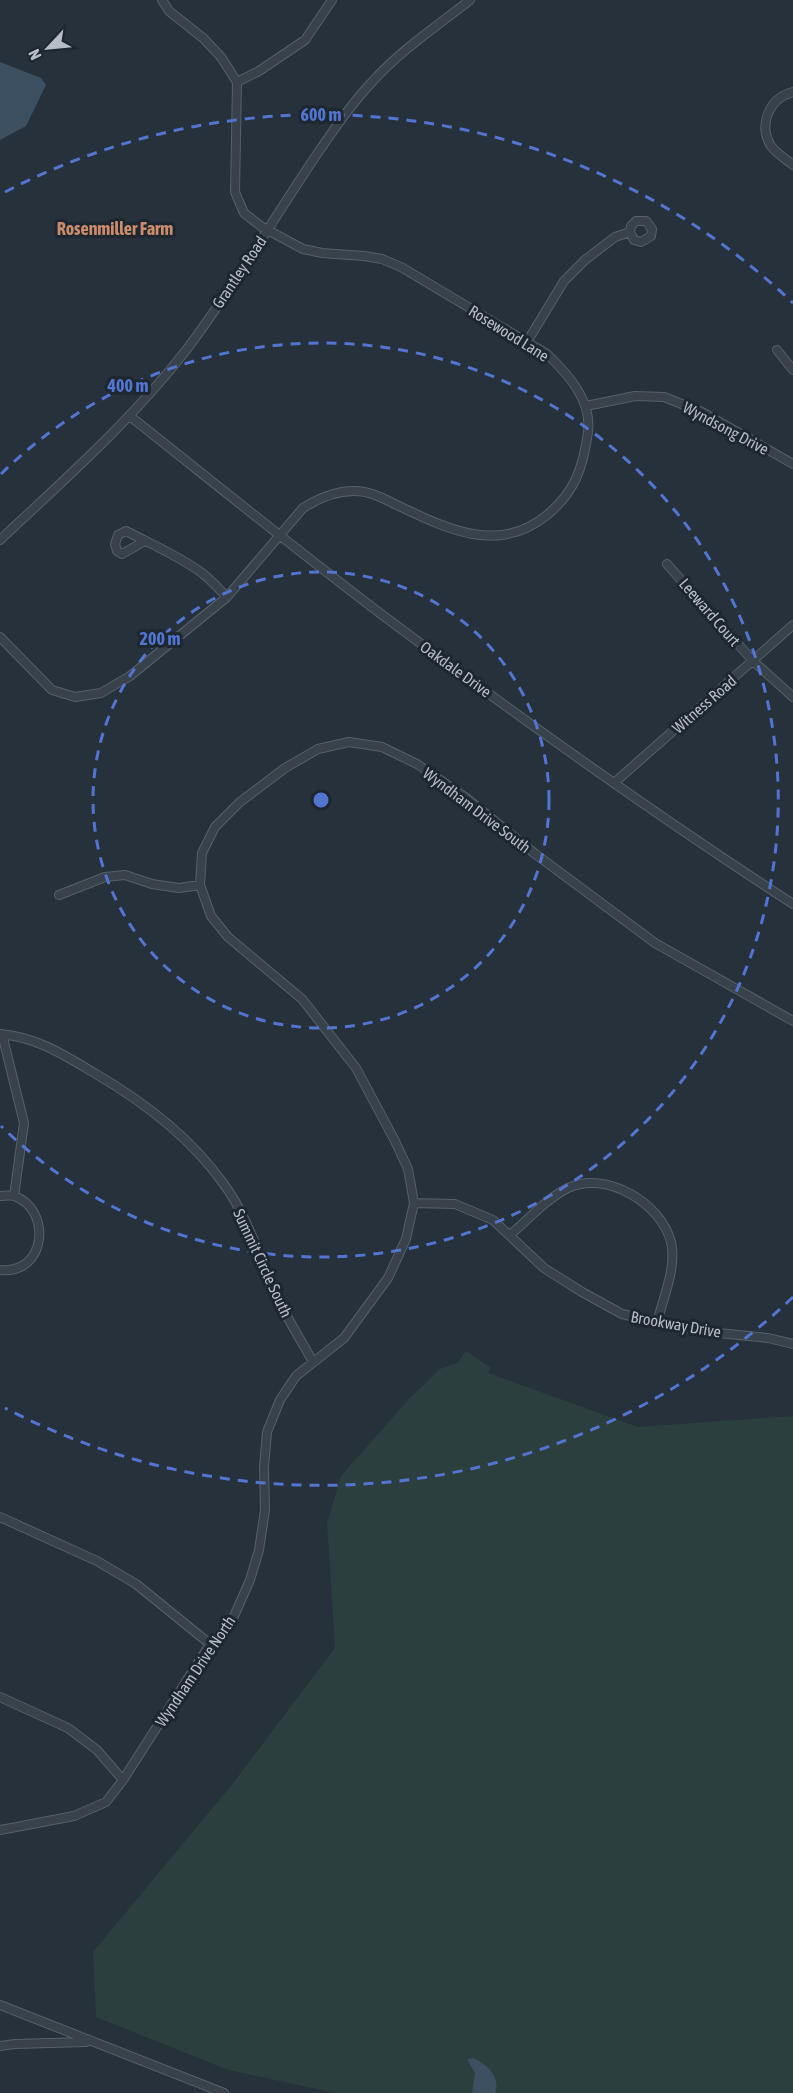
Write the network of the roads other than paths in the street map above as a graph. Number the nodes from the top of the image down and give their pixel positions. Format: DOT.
graph roads {
  1 [pos="332,0"];
  2 [pos="470,0"];
  3 [pos="167,3"];
  4 [pos="237,82"];
  5 [pos="793,92"];
  6 [pos="793,165"];
  7 [pos="267,230"];
  8 [pos="630,232"];
  9 [pos="527,342"];
  10 [pos="777,350"];
  11 [pos="793,370"];
  12 [pos="586,406"];
  13 [pos="131,417"];
  14 [pos="793,464"];
  15 [pos="280,535"];
  16 [pos="0,540"];
  17 [pos="145,541"];
  18 [pos="667,564"];
  19 [pos="226,597"];
  20 [pos="793,625"];
  21 [pos="0,637"];
  22 [pos="753,660"];
  23 [pos="793,697"];
  24 [pos="614,783"];
  25 [pos="200,885"];
  26 [pos="59,895"];
  27 [pos="793,904"];
  28 [pos="793,1021"];
  29 [pos="1,1034"];
  30 [pos="0,1196"];
  31 [pos="14,1196"];
  32 [pos="414,1203"];
  33 [pos="511,1234"];
  34 [pos="0,1270"];
  35 [pos="657,1323"];
  36 [pos="793,1344"];
  37 [pos="313,1362"];
  38 [pos="0,1517"];
  39 [pos="210,1644"];
  40 [pos="0,1697"];
  41 [pos="123,1780"];
  42 [pos="0,1830"];
  43 [pos="0,2005"];
  44 [pos="91,2042"];
  45 [pos="0,2046"];
  46 [pos="224,2093"];
  1 -- 4 [label="street"];
  2 -- 7 [label="street, Grantley Road"];
  3 -- 4 [label="street"];
  4 -- 7 [label="street, Rosewood Lane"];
  5 -- 6 [label="street"];
  7 -- 9 [label="street, Rosewood Lane"];
  7 -- 13 [label="street, Grantley Road"];
  8 -- 9 [label="street"];
  9 -- 12 [label="street, Rosewood Lane"];
  10 -- 11 [label="street"];
  12 -- 14 [label="street, Wyndsong Drive"];
  12 -- 15 [label="street, Rosewood Lane"];
  13 -- 15 [label="street, Oakdale Drive"];
  13 -- 16 [label="street, Grantley Road"];
  15 -- 19 [label="street, Rosewood Lane"];
  15 -- 24 [label="street, Oakdale Drive"];
  17 -- 19 [label="street"];
  18 -- 22 [label="street, Leeward Court"];
  19 -- 21 [label="street, Rosewood Lane"];
  20 -- 22 [label="street, Witness Road"];
  22 -- 23 [label="street, Leeward Court"];
  22 -- 24 [label="street, Witness Road"];
  24 -- 27 [label="street, Oakdale Drive"];
  25 -- 26 [label="street"];
  25 -- 28 [label="street, Wyndham Drive South"];
  25 -- 32 [label="street, Wyndham Drive South"];
  29 -- 31 [label="street"];
  29 -- 37 [label="street, Summit Circle South"];
  30 -- 31 [label="street"];
  31 -- 34 [label="street"];
  32 -- 33 [label="street, Brookway Drive"];
  32 -- 37 [label="street, Wyndham Drive South"];
  33 -- 35 [label="street, Brookway Drive"];
  33 -- 35 [label="street"];
  35 -- 36 [label="street, Brookway Drive"];
  37 -- 39 [label="street, Wyndham Drive North"];
  38 -- 39 [label="street"];
  39 -- 41 [label="street, Wyndham Drive North"];
  40 -- 41 [label="street"];
  41 -- 42 [label="street, Wyndham Drive North"];
  43 -- 44 [label="street"];
  44 -- 45 [label="street"];
  44 -- 46 [label="street"];
}
